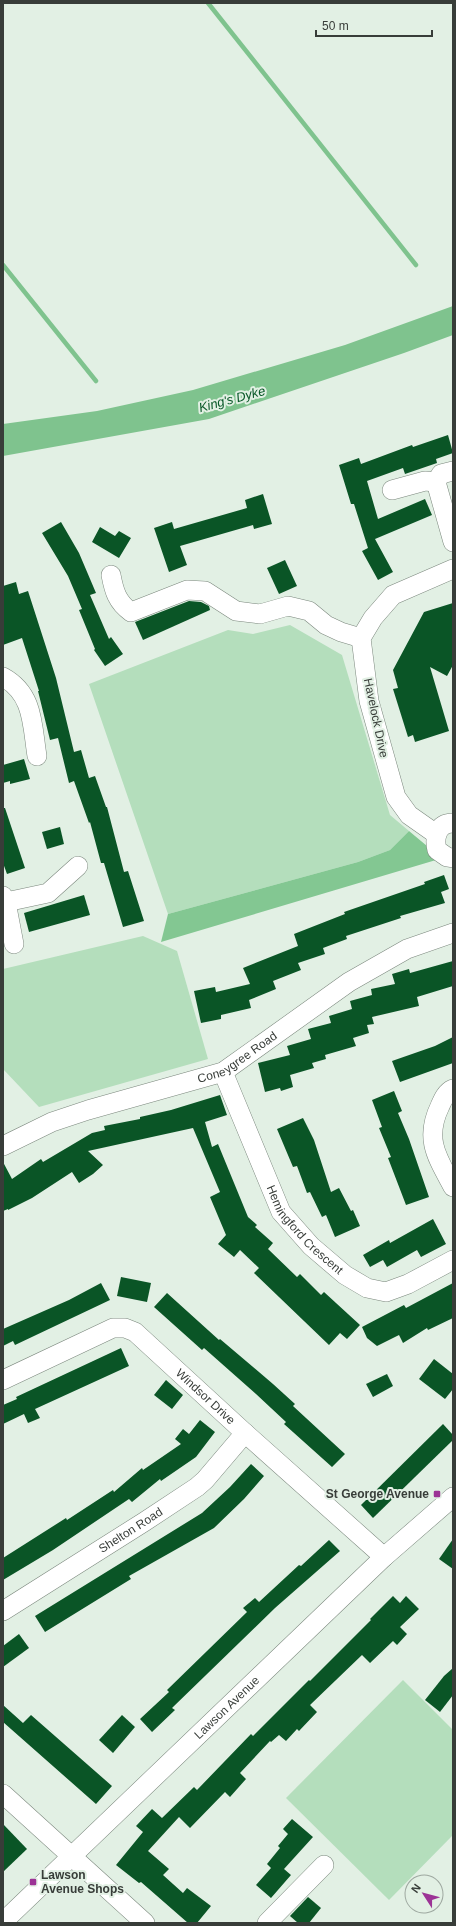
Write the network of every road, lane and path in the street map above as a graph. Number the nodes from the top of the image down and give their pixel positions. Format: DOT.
graph roads {
  1 [pos="453,471"];
  2 [pos="436,482"];
  3 [pos="392,490"];
  4 [pos="453,542"];
  5 [pos="453,569"];
  6 [pos="111,575"];
  7 [pos="361,638"];
  8 [pos="3,677"];
  9 [pos="36,756"];
  10 [pos="453,823"];
  11 [pos="436,834"];
  12 [pos="453,858"];
  13 [pos="78,866"];
  14 [pos="5,899"];
  15 [pos="453,933"];
  16 [pos="14,944"];
  17 [pos="223,1072"];
  18 [pos="453,1089"];
  19 [pos="3,1146"];
  20 [pos="453,1187"];
  21 [pos="453,1260"];
  22 [pos="3,1380"];
  23 [pos="245,1433"];
  24 [pos="450,1504"];
  25 [pos="384,1557"];
  26 [pos="3,1611"];
  27 [pos="3,1794"];
  28 [pos="71,1856"];
  29 [pos="324,1865"];
  30 [pos="3,1922"];
  31 [pos="145,1923"];
  32 [pos="267,1923"];
  1 -- 2 [label="street"];
  2 -- 3 [label="street"];
  2 -- 4 [label="street"];
  5 -- 7 [label="street"];
  6 -- 7 [label="street"];
  7 -- 11 [label="street, Havelock Drive"];
  8 -- 9 [label="street"];
  10 -- 11 [label="street"];
  11 -- 12 [label="street"];
  13 -- 14 [label="street"];
  14 -- 16 [label="street"];
  15 -- 17 [label="street, Coneygree Road"];
  17 -- 19 [label="street, Coneygree Road"];
  17 -- 21 [label="street, Hemingford Crescent"];
  18 -- 20 [label="street"];
  22 -- 23 [label="street, Windsor Drive"];
  23 -- 25 [label="street, Windsor Drive"];
  23 -- 26 [label="street, Shelton Road"];
  24 -- 25 [label="street, Lawson Avenue"];
  25 -- 28 [label="street, Lawson Avenue"];
  27 -- 28 [label="street"];
  28 -- 30 [label="street, Lawson Avenue"];
  28 -- 31 [label="street"];
  29 -- 32 [label="street"];
}
